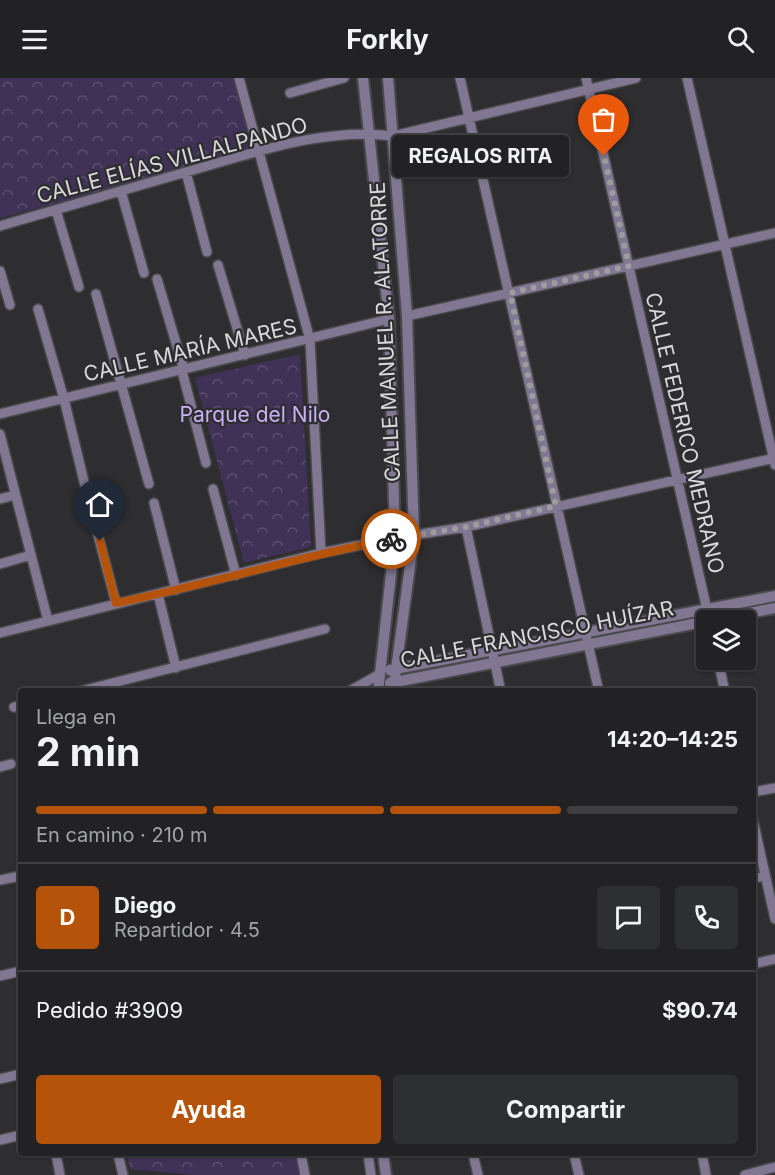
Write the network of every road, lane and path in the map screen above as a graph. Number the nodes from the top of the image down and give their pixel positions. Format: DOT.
graph roads {
  1 [pos="239,78"];
  2 [pos="344,78"];
  3 [pos="363,78"];
  4 [pos="388,78"];
  5 [pos="460,78"];
  6 [pos="586,78"];
  7 [pos="636,78"];
  8 [pos="687,78"];
  9 [pos="589,90"];
  10 [pos="290,93"];
  11 [pos="470,118"];
  12 [pos="369,133"];
  13 [pos="393,136"];
  14 [pos="260,151"];
  15 [pos="186,172"];
  16 [pos="120,191"];
  17 [pos="56,210"];
  18 [pos="0,226"];
  19 [pos="775,233"];
  20 [pos="725,245"];
  21 [pos="207,252"];
  22 [pos="218,265"];
  23 [pos="629,266"];
  24 [pos="0,271"];
  25 [pos="144,273"];
  26 [pos="157,279"];
  27 [pos="79,286"];
  28 [pos="510,293"];
  29 [pos="96,294"];
  30 [pos="10,305"];
  31 [pos="38,309"];
  32 [pos="407,316"];
  33 [pos="389,320"];
  34 [pos="310,340"];
  35 [pos="245,355"];
  36 [pos="183,370"];
  37 [pos="123,385"];
  38 [pos="64,399"];
  39 [pos="0,414"];
  40 [pos="0,434"];
  41 [pos="774,460"];
  42 [pos="206,463"];
  43 [pos="676,479"];
  44 [pos="149,484"];
  45 [pos="213,489"];
  46 [pos="15,495"];
  47 [pos="88,498"];
  48 [pos="0,499"];
  49 [pos="154,503"];
  50 [pos="556,506"];
  51 [pos="94,520"];
  52 [pos="466,527"];
  53 [pos="414,536"];
  54 [pos="395,538"];
  55 [pos="321,553"];
  56 [pos="31,555"];
  57 [pos="0,564"];
  58 [pos="236,575"];
  59 [pos="176,590"];
  60 [pos="158,594"];
  61 [pos="775,596"];
  62 [pos="116,603"];
  63 [pos="775,608"];
  64 [pos="706,610"];
  65 [pos="730,610"];
  66 [pos="756,611"];
  67 [pos="696,619"];
  68 [pos="48,621"];
  69 [pos="325,629"];
  70 [pos="0,633"];
  71 [pos="587,638"];
  72 [pos="492,650"];
  73 [pos="494,662"];
  74 [pos="176,668"];
  75 [pos="396,668"];
  76 [pos="720,670"];
  77 [pos="380,674"];
  78 [pos="394,686"];
  79 [pos="94,688"];
  80 [pos="355,688"];
  81 [pos="376,688"];
  82 [pos="500,688"];
  83 [pos="598,688"];
  84 [pos="724,688"];
  85 [pos="11,764"];
  86 [pos="0,767"];
  87 [pos="775,788"];
  88 [pos="756,791"];
  89 [pos="756,834"];
  90 [pos="765,876"];
  91 [pos="15,877"];
  92 [pos="756,878"];
  93 [pos="0,880"];
  94 [pos="775,918"];
  95 [pos="775,959"];
  96 [pos="756,963"];
  97 [pos="18,972"];
  98 [pos="0,976"];
  99 [pos="18,1075"];
  100 [pos="0,1079"];
  101 [pos="18,1136"];
  102 [pos="0,1140"];
  103 [pos="56,1156"];
  104 [pos="118,1156"];
  105 [pos="301,1156"];
  106 [pos="368,1156"];
  107 [pos="383,1156"];
  108 [pos="473,1156"];
  109 [pos="574,1156"];
  110 [pos="702,1156"];
  111 [pos="775,1167"];
  112 [pos="60,1175"];
  113 [pos="123,1175"];
  114 [pos="305,1175"];
  115 [pos="371,1175"];
  116 [pos="386,1175"];
  117 [pos="478,1175"];
  118 [pos="579,1175"];
  119 [pos="706,1175"];
  120 [pos="745,1175"];
  1 -- 14 [label="street"];
  2 -- 10 [label="street"];
  3 -- 12 [label="street, CALLE MANUEL R. ALATORRE"];
  4 -- 13 [label="street, CALLE MANUEL R. ALATORRE"];
  5 -- 11 [label="street"];
  6 -- 9 [label="street, CALLE FEDERICO MEDRANO"];
  7 -- 9 [label="street, CALLE ELÍAS VILLALPANDO"];
  8 -- 20 [label="street"];
  9 -- 11 [label="street, CALLE ELÍAS VILLALPANDO"];
  9 -- 23 [label="street, CALLE FEDERICO MEDRANO"];
  11 -- 13 [label="street, CALLE ELÍAS VILLALPANDO"];
  11 -- 28 [label="street"];
  12 -- 13 [label="street, CALLE ELÍAS VILLALPANDO"];
  12 -- 14 [label="street, CALLE ELÍAS VILLALPANDO"];
  12 -- 33 [label="street, CALLE MANUEL R. ALATORRE"];
  13 -- 32 [label="street, CALLE MANUEL R. ALATORRE"];
  14 -- 15 [label="street, CALLE ELÍAS VILLALPANDO"];
  14 -- 34 [label="street"];
  15 -- 16 [label="street, CALLE ELÍAS VILLALPANDO"];
  15 -- 21 [label="street"];
  16 -- 17 [label="street, CALLE ELÍAS VILLALPANDO"];
  16 -- 25 [label="street"];
  17 -- 18 [label="street, CALLE ELÍAS VILLALPANDO"];
  17 -- 27 [label="street"];
  19 -- 20 [label="street"];
  20 -- 23 [label="street"];
  20 -- 41 [label="street"];
  22 -- 35 [label="street"];
  23 -- 28 [label="street"];
  23 -- 43 [label="street, CALLE FEDERICO MEDRANO"];
  24 -- 30 [label="street"];
  26 -- 36 [label="street"];
  28 -- 32 [label="street"];
  28 -- 50 [label="street"];
  29 -- 37 [label="street"];
  31 -- 38 [label="street"];
  32 -- 53 [label="street, CALLE MANUEL R. ALATORRE"];
  33 -- 34 [label="street, CALLE MARÍA MARES"];
  33 -- 54 [label="street, CALLE MANUEL R. ALATORRE"];
  34 -- 35 [label="street, CALLE MARÍA MARES"];
  34 -- 55 [label="street"];
  35 -- 36 [label="street, CALLE MARÍA MARES"];
  36 -- 37 [label="street, CALLE MARÍA MARES"];
  36 -- 42 [label="street"];
  37 -- 38 [label="street, CALLE MARÍA MARES"];
  37 -- 44 [label="street"];
  38 -- 39 [label="street, CALLE MARÍA MARES"];
  38 -- 47 [label="street"];
  40 -- 46 [label="street"];
  41 -- 43 [label="street"];
  43 -- 50 [label="street"];
  43 -- 64 [label="street, CALLE FEDERICO MEDRANO"];
  45 -- 58 [label="street"];
  46 -- 48 [label="street"];
  46 -- 56 [label="street"];
  49 -- 59 [label="street"];
  50 -- 52 [label="street"];
  50 -- 71 [label="street"];
  51 -- 62 [label="street"];
  52 -- 53 [label="street"];
  52 -- 72 [label="street"];
  53 -- 54 [label="street"];
  53 -- 75 [label="street, CALLE MANUEL R. ALATORRE"];
  54 -- 55 [label="street"];
  54 -- 77 [label="street, CALLE MANUEL R. ALATORRE"];
  55 -- 58 [label="street"];
  56 -- 57 [label="street"];
  56 -- 68 [label="street"];
  58 -- 59 [label="street"];
  59 -- 60 [label="street"];
  60 -- 62 [label="street"];
  60 -- 74 [label="street"];
  61 -- 65 [label="street, CALLE FRANCISCO HUÍZAR"];
  62 -- 68 [label="street"];
  63 -- 66 [label="street, CALLE FRANCISCO HUÍZAR"];
  67 -- 71 [label="street, CALLE FRANCISCO HUÍZAR"];
  68 -- 70 [label="street"];
  69 -- 74 [label="street"];
  71 -- 72 [label="street, CALLE FRANCISCO HUÍZAR"];
  71 -- 73 [label="street, CALLE FRANCISCO HUÍZAR"];
  71 -- 83 [label="street"];
  72 -- 73 [label="street"];
  72 -- 75 [label="street, CALLE FRANCISCO HUÍZAR"];
  73 -- 78 [label="street, CALLE FRANCISCO HUÍZAR"];
  73 -- 82 [label="street"];
  74 -- 79 [label="street"];
  75 -- 77 [label="street, CALLE FRANCISCO HUÍZAR"];
  75 -- 78 [label="street, CALLE MANUEL R. ALATORRE"];
  76 -- 84 [label="street"];
  77 -- 80 [label="street"];
  77 -- 81 [label="street, CALLE MANUEL R. ALATORRE"];
  85 -- 86 [label="street"];
  87 -- 88 [label="street"];
  89 -- 90 [label="street"];
  90 -- 92 [label="street"];
  90 -- 94 [label="street"];
  91 -- 93 [label="street"];
  95 -- 96 [label="street"];
  97 -- 98 [label="street"];
  99 -- 100 [label="street"];
  101 -- 102 [label="street"];
  103 -- 112 [label="street"];
  104 -- 113 [label="street"];
  105 -- 114 [label="street"];
  106 -- 115 [label="street"];
  107 -- 116 [label="street"];
  108 -- 117 [label="street"];
  109 -- 118 [label="street"];
  110 -- 119 [label="street"];
  111 -- 120 [label="street"];
}
